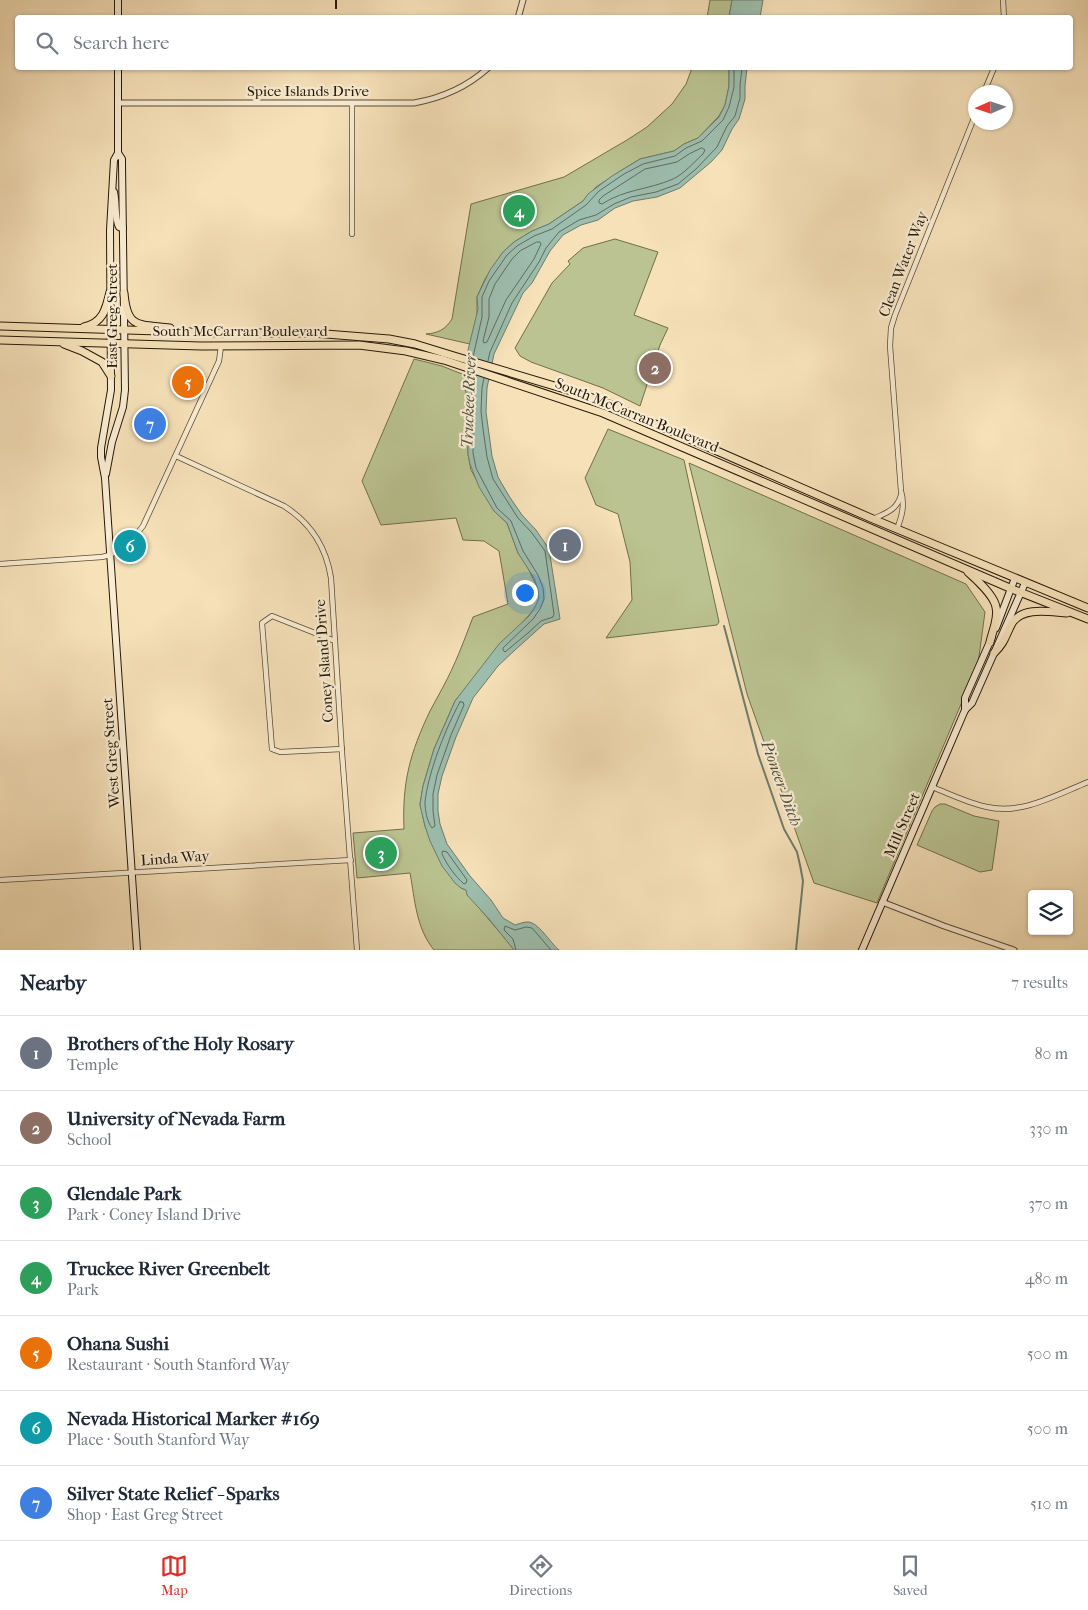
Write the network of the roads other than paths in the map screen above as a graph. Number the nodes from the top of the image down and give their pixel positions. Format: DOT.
graph roads {
  1 [pos="118,0"];
  2 [pos="523,0"];
  3 [pos="1003,0"];
  4 [pos="118,15"];
  5 [pos="519,15"];
  6 [pos="1004,15"];
  7 [pos="118,70"];
  8 [pos="485,70"];
  9 [pos="993,70"];
  10 [pos="987,85"];
  11 [pos="118,103"];
  12 [pos="352,104"];
  13 [pos="969,130"];
  14 [pos="118,152"];
  15 [pos="112,184"];
  16 [pos="123,228"];
  17 [pos="352,234"];
  18 [pos="110,292"];
  19 [pos="124,293"];
  20 [pos="0,326"];
  21 [pos="73,329"];
  22 [pos="110,330"];
  23 [pos="124,330"];
  24 [pos="210,333"];
  25 [pos="0,340"];
  26 [pos="56,341"];
  27 [pos="110,342"];
  28 [pos="124,343"];
  29 [pos="221,346"];
  30 [pos="453,359"];
  31 [pos="111,376"];
  32 [pos="640,418"];
  33 [pos="636,427"];
  34 [pos="176,456"];
  35 [pos="105,478"];
  36 [pos="901,491"];
  37 [pos="873,519"];
  38 [pos="897,529"];
  39 [pos="110,555"];
  40 [pos="0,564"];
  41 [pos="962,567"];
  42 [pos="1015,578"];
  43 [pos="1025,583"];
  44 [pos="1012,589"];
  45 [pos="1022,593"];
  46 [pos="1088,608"];
  47 [pos="1075,614"];
  48 [pos="1088,620"];
  49 [pos="335,641"];
  50 [pos="990,642"];
  51 [pos="994,653"];
  52 [pos="965,710"];
  53 [pos="342,748"];
  54 [pos="1088,782"];
  55 [pos="932,787"];
  56 [pos="351,860"];
  57 [pos="132,873"];
  58 [pos="0,880"];
  59 [pos="882,902"];
  60 [pos="137,950"];
  61 [pos="357,950"];
  62 [pos="862,950"];
  63 [pos="1014,950"];
  1 -- 4 [label="main road"];
  2 -- 5 [label="street"];
  3 -- 6 [label="street"];
  7 -- 11 [label="main road, East Greg Street"];
  8 -- 12 [label="street, Spice Islands Drive"];
  9 -- 10 [label="street"];
  11 -- 12 [label="street, Spice Islands Drive"];
  11 -- 14 [label="main road, East Greg Street"];
  12 -- 17 [label="street"];
  13 -- 36 [label="street, Clean Water Way"];
  14 -- 15 [label="main road, East Greg Street"];
  14 -- 16 [label="main road, East Greg Street"];
  15 -- 16 [label="main road"];
  15 -- 18 [label="main road, East Greg Street"];
  16 -- 19 [label="main road, East Greg Street"];
  18 -- 21 [label="main road"];
  18 -- 22 [label="main road, East Greg Street"];
  19 -- 23 [label="main road, East Greg Street"];
  19 -- 24 [label="main road"];
  20 -- 21 [label="main road, South McCarran Boulevard"];
  21 -- 22 [label="main road, South McCarran Boulevard"];
  22 -- 23 [label="main road, South McCarran Boulevard"];
  22 -- 27 [label="main road, East Greg Street"];
  23 -- 24 [label="main road, South McCarran Boulevard"];
  23 -- 28 [label="main road, East Greg Street"];
  24 -- 30 [label="main road, South McCarran Boulevard"];
  25 -- 26 [label="main road, South McCarran Boulevard"];
  26 -- 27 [label="main road, South McCarran Boulevard"];
  26 -- 31 [label="main road"];
  27 -- 28 [label="main road, South McCarran Boulevard"];
  27 -- 31 [label="main road, East Greg Street"];
  28 -- 29 [label="main road, South McCarran Boulevard"];
  28 -- 35 [label="main road, East Greg Street"];
  29 -- 30 [label="main road, South McCarran Boulevard"];
  29 -- 34 [label="street"];
  30 -- 32 [label="main road, South McCarran Boulevard"];
  30 -- 33 [label="main road, South McCarran Boulevard"];
  31 -- 35 [label="main road, East Greg Street"];
  32 -- 33 [label="main road"];
  32 -- 37 [label="main road, South McCarran Boulevard"];
  33 -- 41 [label="main road, South McCarran Boulevard"];
  34 -- 39 [label="street"];
  34 -- 49 [label="street, Coney Island Drive"];
  35 -- 39 [label="main road, East Greg Street"];
  36 -- 37 [label="street"];
  36 -- 38 [label="street, Clean Water Way"];
  37 -- 38 [label="main road, South McCarran Boulevard"];
  38 -- 42 [label="main road, South McCarran Boulevard"];
  39 -- 40 [label="street"];
  39 -- 57 [label="main road, West Greg Street"];
  41 -- 44 [label="main road, South McCarran Boulevard"];
  41 -- 50 [label="main road"];
  42 -- 43 [label="main road, South McCarran Boulevard"];
  42 -- 44 [label="main road, Mill Street"];
  43 -- 45 [label="main road, Mill Street"];
  43 -- 46 [label="main road, South McCarran Boulevard"];
  44 -- 45 [label="main road, South McCarran Boulevard"];
  44 -- 50 [label="main road, Mill Street"];
  45 -- 47 [label="main road, South McCarran Boulevard"];
  45 -- 51 [label="main road, Mill Street"];
  47 -- 48 [label="main road, South McCarran Boulevard"];
  47 -- 51 [label="main road"];
  49 -- 53 [label="street, Coney Island Drive"];
  49 -- 53 [label="street"];
  50 -- 52 [label="main road, Mill Street"];
  51 -- 52 [label="main road, Mill Street"];
  52 -- 55 [label="main road, Mill Street"];
  53 -- 56 [label="street, Coney Island Drive"];
  54 -- 55 [label="street"];
  55 -- 59 [label="main road, Mill Street"];
  56 -- 57 [label="street, Linda Way"];
  56 -- 61 [label="street, Coney Island Drive"];
  57 -- 58 [label="street, Linda Way"];
  57 -- 60 [label="main road, West Greg Street"];
  59 -- 62 [label="main road, Mill Street"];
  59 -- 63 [label="street"];
}
